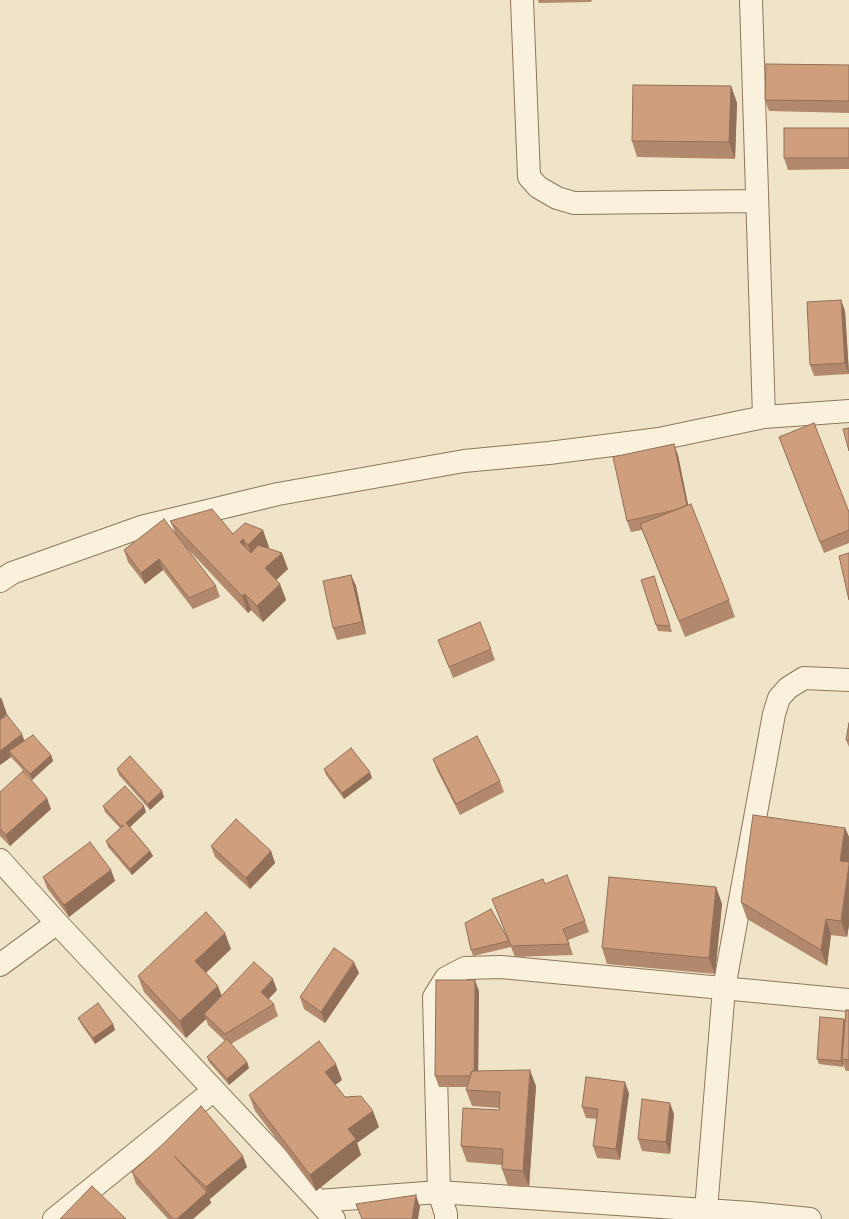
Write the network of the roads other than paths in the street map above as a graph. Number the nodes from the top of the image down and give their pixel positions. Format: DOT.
graph roads {
  1 [pos="522,0"];
  2 [pos="751,0"];
  3 [pos="757,201"];
  4 [pos="849,411"];
  5 [pos="764,417"];
  6 [pos="0,582"];
  7 [pos="849,680"];
  8 [pos="0,860"];
  9 [pos="57,923"];
  10 [pos="0,965"];
  11 [pos="724,988"];
  12 [pos="849,1000"];
  13 [pos="214,1090"];
  14 [pos="439,1192"];
  15 [pos="318,1201"];
  16 [pos="706,1210"];
  17 [pos="54,1219"];
  18 [pos="334,1219"];
  19 [pos="446,1219"];
  20 [pos="810,1219"];
  1 -- 3 [label="street"];
  2 -- 3 [label="street"];
  3 -- 5 [label="street"];
  4 -- 5 [label="street"];
  5 -- 6 [label="street"];
  7 -- 11 [label="street"];
  8 -- 9 [label="street"];
  9 -- 10 [label="street"];
  9 -- 13 [label="street"];
  11 -- 12 [label="street"];
  11 -- 14 [label="street"];
  11 -- 16 [label="street"];
  13 -- 15 [label="street"];
  13 -- 17 [label="street"];
  14 -- 15 [label="street"];
  14 -- 16 [label="street"];
  14 -- 19 [label="street"];
  15 -- 18 [label="street"];
  16 -- 20 [label="street"];
}
